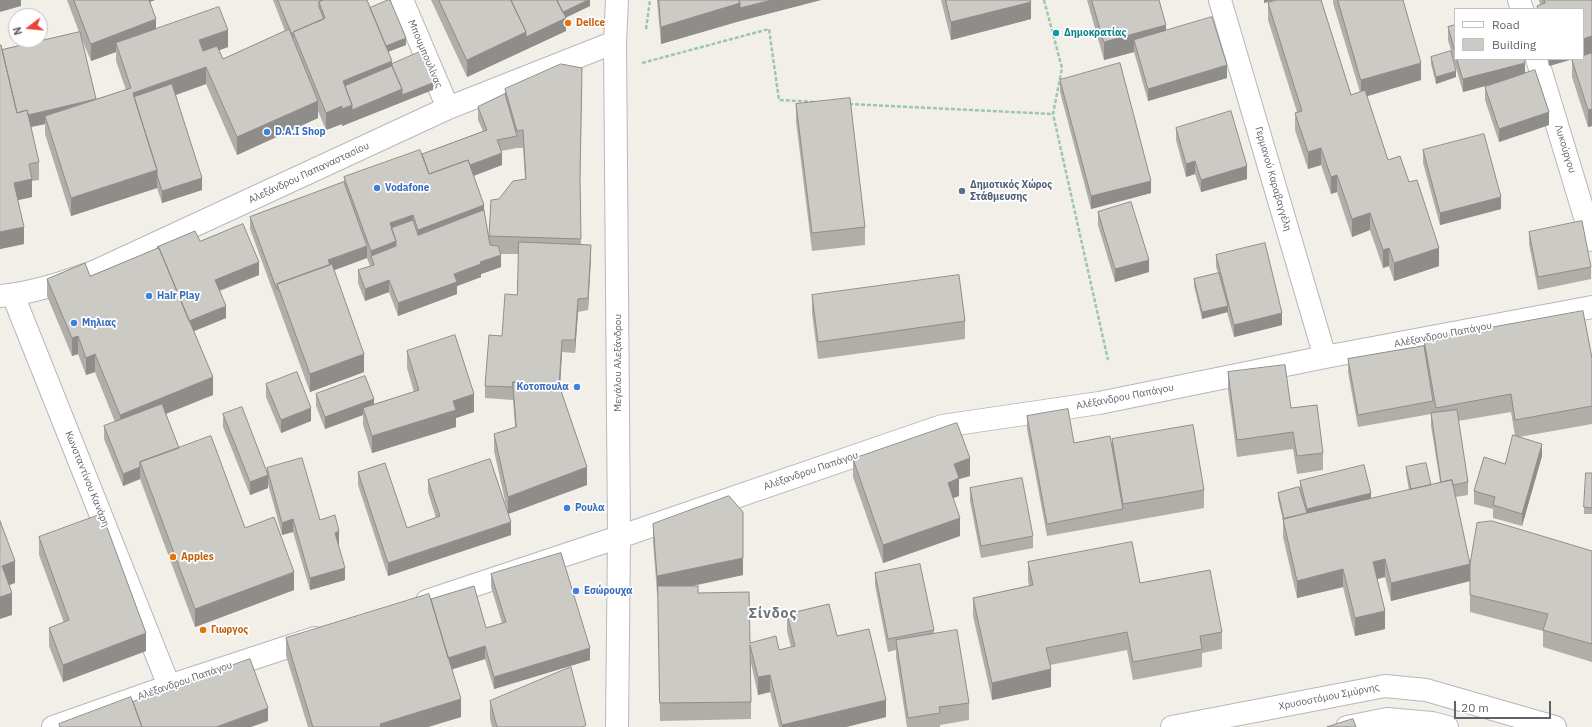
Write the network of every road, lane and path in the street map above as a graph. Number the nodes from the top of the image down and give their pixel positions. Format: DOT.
graph roads {
  1 [pos="402,0"];
  2 [pos="617,0"];
  3 [pos="1044,0"];
  4 [pos="1220,0"];
  5 [pos="615,42"];
  6 [pos="1537,60"];
  7 [pos="640,64"];
  8 [pos="818,102"];
  9 [pos="841,103"];
  10 [pos="448,108"];
  11 [pos="1053,114"];
  12 [pos="1592,240"];
  13 [pos="7,296"];
  14 [pos="1592,307"];
  15 [pos="1325,357"];
  16 [pos="1108,360"];
  17 [pos="619,537"];
  18 [pos="409,607"];
  19 [pos="334,632"];
  20 [pos="169,686"];
  21 [pos="53,727"];
  22 [pos="617,727"];
  23 [pos="1172,727"];
  24 [pos="1347,727"];
  25 [pos="1447,727"];
  26 [pos="1555,727"];
  1 -- 10 [label="street, Μπουμπουλίνας"];
  2 -- 5 [label="street, Μεγάλου Αλεξάνδρου"];
  3 -- 11 [label="path"];
  4 -- 15 [label="street, Γερμανού Καραβαγγέλη"];
  5 -- 10 [label="street, Αλεξάνδρου Παπαναστασίου"];
  5 -- 17 [label="street, Μεγάλου Αλεξάνδρου"];
  6 -- 12 [label="street, Λυκούργου"];
  7 -- 8 [label="path"];
  9 -- 11 [label="path"];
  10 -- 13 [label="street, Αλεξάνδρου Παπαναστασίου"];
  11 -- 16 [label="path"];
  13 -- 20 [label="street, Κωνσταντίνου Κανάρη"];
  14 -- 15 [label="street, Αλέξανδρου Παπάγου"];
  15 -- 17 [label="street, Αλέξανδρου Παπάγου"];
  17 -- 18 [label="street, Αλέξανδρου Παπάγου"];
  17 -- 22 [label="street, Μεγάλου Αλεξάνδρου"];
  19 -- 20 [label="street, Αλέξανδρου Παπάγου"];
  20 -- 21 [label="street, Αλέξανδρου Παπάγου"];
  23 -- 26 [label="street, Χρυσοστόμου Σμύρνης"];
  24 -- 25 [label="street"];
}
